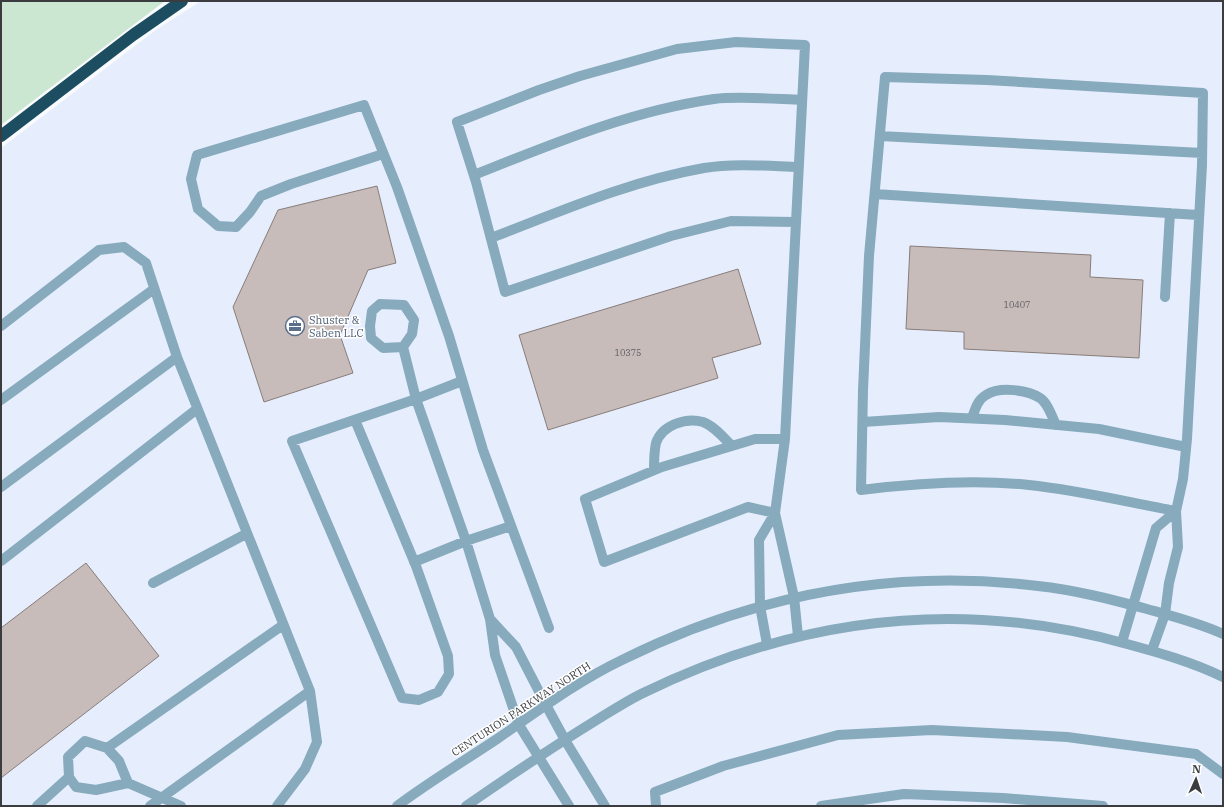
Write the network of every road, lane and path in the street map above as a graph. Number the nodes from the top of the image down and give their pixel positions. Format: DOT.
graph roads {
  1 [pos="182,1"];
  2 [pos="802,100"];
  3 [pos="1,136"];
  4 [pos="880,136"];
  5 [pos="1202,153"];
  6 [pos="383,154"];
  7 [pos="799,167"];
  8 [pos="474,175"];
  9 [pos="875,194"];
  10 [pos="1170,213"];
  11 [pos="1198,215"];
  12 [pos="796,222"];
  13 [pos="491,238"];
  14 [pos="154,289"];
  15 [pos="1166,297"];
  16 [pos="1,326"];
  17 [pos="403,347"];
  18 [pos="177,357"];
  19 [pos="462,381"];
  20 [pos="416,399"];
  21 [pos="1,400"];
  22 [pos="197,409"];
  23 [pos="972,418"];
  24 [pos="355,420"];
  25 [pos="862,422"];
  26 [pos="1056,425"];
  27 [pos="785,439"];
  28 [pos="732,446"];
  29 [pos="1186,447"];
  30 [pos="654,470"];
  31 [pos="1,487"];
  32 [pos="1176,511"];
  33 [pos="775,513"];
  34 [pos="511,526"];
  35 [pos="246,534"];
  36 [pos="466,542"];
  37 [pos="1,561"];
  38 [pos="414,562"];
  39 [pos="153,583"];
  40 [pos="794,597"];
  41 [pos="1133,605"];
  42 [pos="760,606"];
  43 [pos="1165,614"];
  44 [pos="490,619"];
  45 [pos="282,625"];
  46 [pos="548,628"];
  47 [pos="1223,634"];
  48 [pos="798,636"];
  49 [pos="1122,642"];
  50 [pos="767,644"];
  51 [pos="1152,650"];
  52 [pos="1223,677"];
  53 [pos="310,691"];
  54 [pos="546,705"];
  55 [pos="519,724"];
  56 [pos="565,740"];
  57 [pos="107,748"];
  58 [pos="538,756"];
  59 [pos="1223,774"];
  60 [pos="69,777"];
  61 [pos="128,783"];
  62 [pos="160,797"];
  63 [pos="36,806"];
  64 [pos="150,806"];
  65 [pos="181,806"];
  66 [pos="277,806"];
  67 [pos="397,806"];
  68 [pos="466,806"];
  69 [pos="569,806"];
  70 [pos="605,806"];
  71 [pos="656,806"];
  72 [pos="820,806"];
  73 [pos="1103,806"];
  1 -- 3 [label="highway"];
  2 -- 7 [label="street"];
  2 -- 8 [label="street"];
  2 -- 8 [label="street"];
  4 -- 5 [label="street"];
  4 -- 5 [label="street"];
  4 -- 9 [label="street"];
  5 -- 11 [label="street"];
  6 -- 6 [label="street"];
  6 -- 19 [label="street"];
  7 -- 12 [label="street"];
  7 -- 13 [label="street"];
  8 -- 13 [label="street"];
  9 -- 10 [label="street"];
  9 -- 25 [label="street"];
  10 -- 11 [label="street"];
  10 -- 15 [label="street"];
  11 -- 29 [label="street"];
  12 -- 13 [label="street"];
  12 -- 27 [label="street"];
  14 -- 16 [label="street"];
  14 -- 18 [label="street"];
  14 -- 21 [label="street"];
  17 -- 17 [label="street"];
  17 -- 20 [label="street"];
  18 -- 22 [label="street"];
  18 -- 31 [label="street"];
  19 -- 20 [label="street"];
  19 -- 34 [label="street"];
  20 -- 24 [label="street"];
  20 -- 36 [label="street"];
  22 -- 35 [label="street"];
  22 -- 37 [label="street"];
  23 -- 25 [label="street"];
  23 -- 26 [label="street"];
  23 -- 26 [label="street"];
  24 -- 38 [label="street"];
  24 -- 38 [label="street"];
  25 -- 32 [label="street"];
  26 -- 29 [label="street"];
  27 -- 28 [label="street"];
  27 -- 33 [label="street"];
  28 -- 30 [label="street"];
  28 -- 30 [label="street"];
  29 -- 32 [label="street"];
  30 -- 33 [label="street"];
  32 -- 41 [label="street"];
  32 -- 43 [label="street"];
  33 -- 40 [label="street"];
  33 -- 42 [label="street"];
  34 -- 36 [label="street"];
  34 -- 46 [label="street"];
  35 -- 39 [label="street"];
  35 -- 45 [label="street"];
  36 -- 38 [label="street"];
  36 -- 44 [label="street"];
  40 -- 41 [label="street, CENTURION PARKWAY NORTH"];
  40 -- 42 [label="street, CENTURION PARKWAY NORTH"];
  40 -- 48 [label="street"];
  41 -- 43 [label="street, CENTURION PARKWAY NORTH"];
  41 -- 49 [label="street"];
  42 -- 50 [label="street"];
  42 -- 54 [label="street, CENTURION PARKWAY NORTH"];
  43 -- 47 [label="street, CENTURION PARKWAY NORTH"];
  43 -- 51 [label="street"];
  44 -- 54 [label="street"];
  44 -- 55 [label="street"];
  45 -- 53 [label="street"];
  45 -- 57 [label="street"];
  48 -- 49 [label="street"];
  48 -- 50 [label="street"];
  49 -- 51 [label="street"];
  50 -- 56 [label="street"];
  51 -- 52 [label="street"];
  53 -- 62 [label="street"];
  53 -- 66 [label="street"];
  54 -- 55 [label="street, CENTURION PARKWAY NORTH"];
  54 -- 56 [label="street"];
  55 -- 58 [label="street"];
  55 -- 67 [label="street, CENTURION PARKWAY NORTH"];
  56 -- 58 [label="street"];
  56 -- 70 [label="street"];
  57 -- 60 [label="street"];
  57 -- 61 [label="street"];
  58 -- 68 [label="street"];
  58 -- 69 [label="street"];
  59 -- 71 [label="street"];
  60 -- 61 [label="street"];
  60 -- 63 [label="street"];
  61 -- 62 [label="street"];
  62 -- 64 [label="street"];
  62 -- 65 [label="street"];
  72 -- 73 [label="street"];
}
